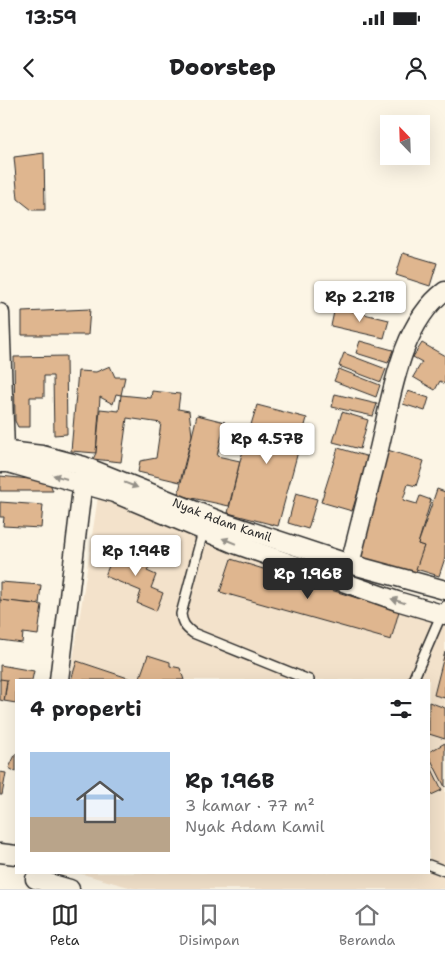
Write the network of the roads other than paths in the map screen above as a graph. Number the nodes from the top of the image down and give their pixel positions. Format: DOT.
graph roads {
  1 [pos="445,291"];
  2 [pos="0,313"];
  3 [pos="3,456"];
  4 [pos="83,475"];
  5 [pos="207,524"];
  6 [pos="350,564"];
  7 [pos="445,590"];
  8 [pos="444,611"];
  9 [pos="59,679"];
  10 [pos="307,679"];
  11 [pos="413,679"];
  12 [pos="0,853"];
  13 [pos="15,855"];
  14 [pos="430,865"];
  15 [pos="445,871"];
  16 [pos="35,880"];
  17 [pos="70,889"];
  1 -- 6 [label="street"];
  2 -- 3 [label="street"];
  3 -- 4 [label="street, Nyak Adam Kamil"];
  4 -- 5 [label="street, Nyak Adam Kamil"];
  4 -- 9 [label="street"];
  5 -- 6 [label="street, Nyak Adam Kamil"];
  8 -- 5 [label="street, one-way"];
  5 -- 10 [label="lane"];
  6 -- 7 [label="street, Nyak Adam Kamil"];
  8 -- 11 [label="lane"];
  12 -- 13 [label="street"];
  14 -- 15 [label="lane"];
  16 -- 17 [label="street"];
}
